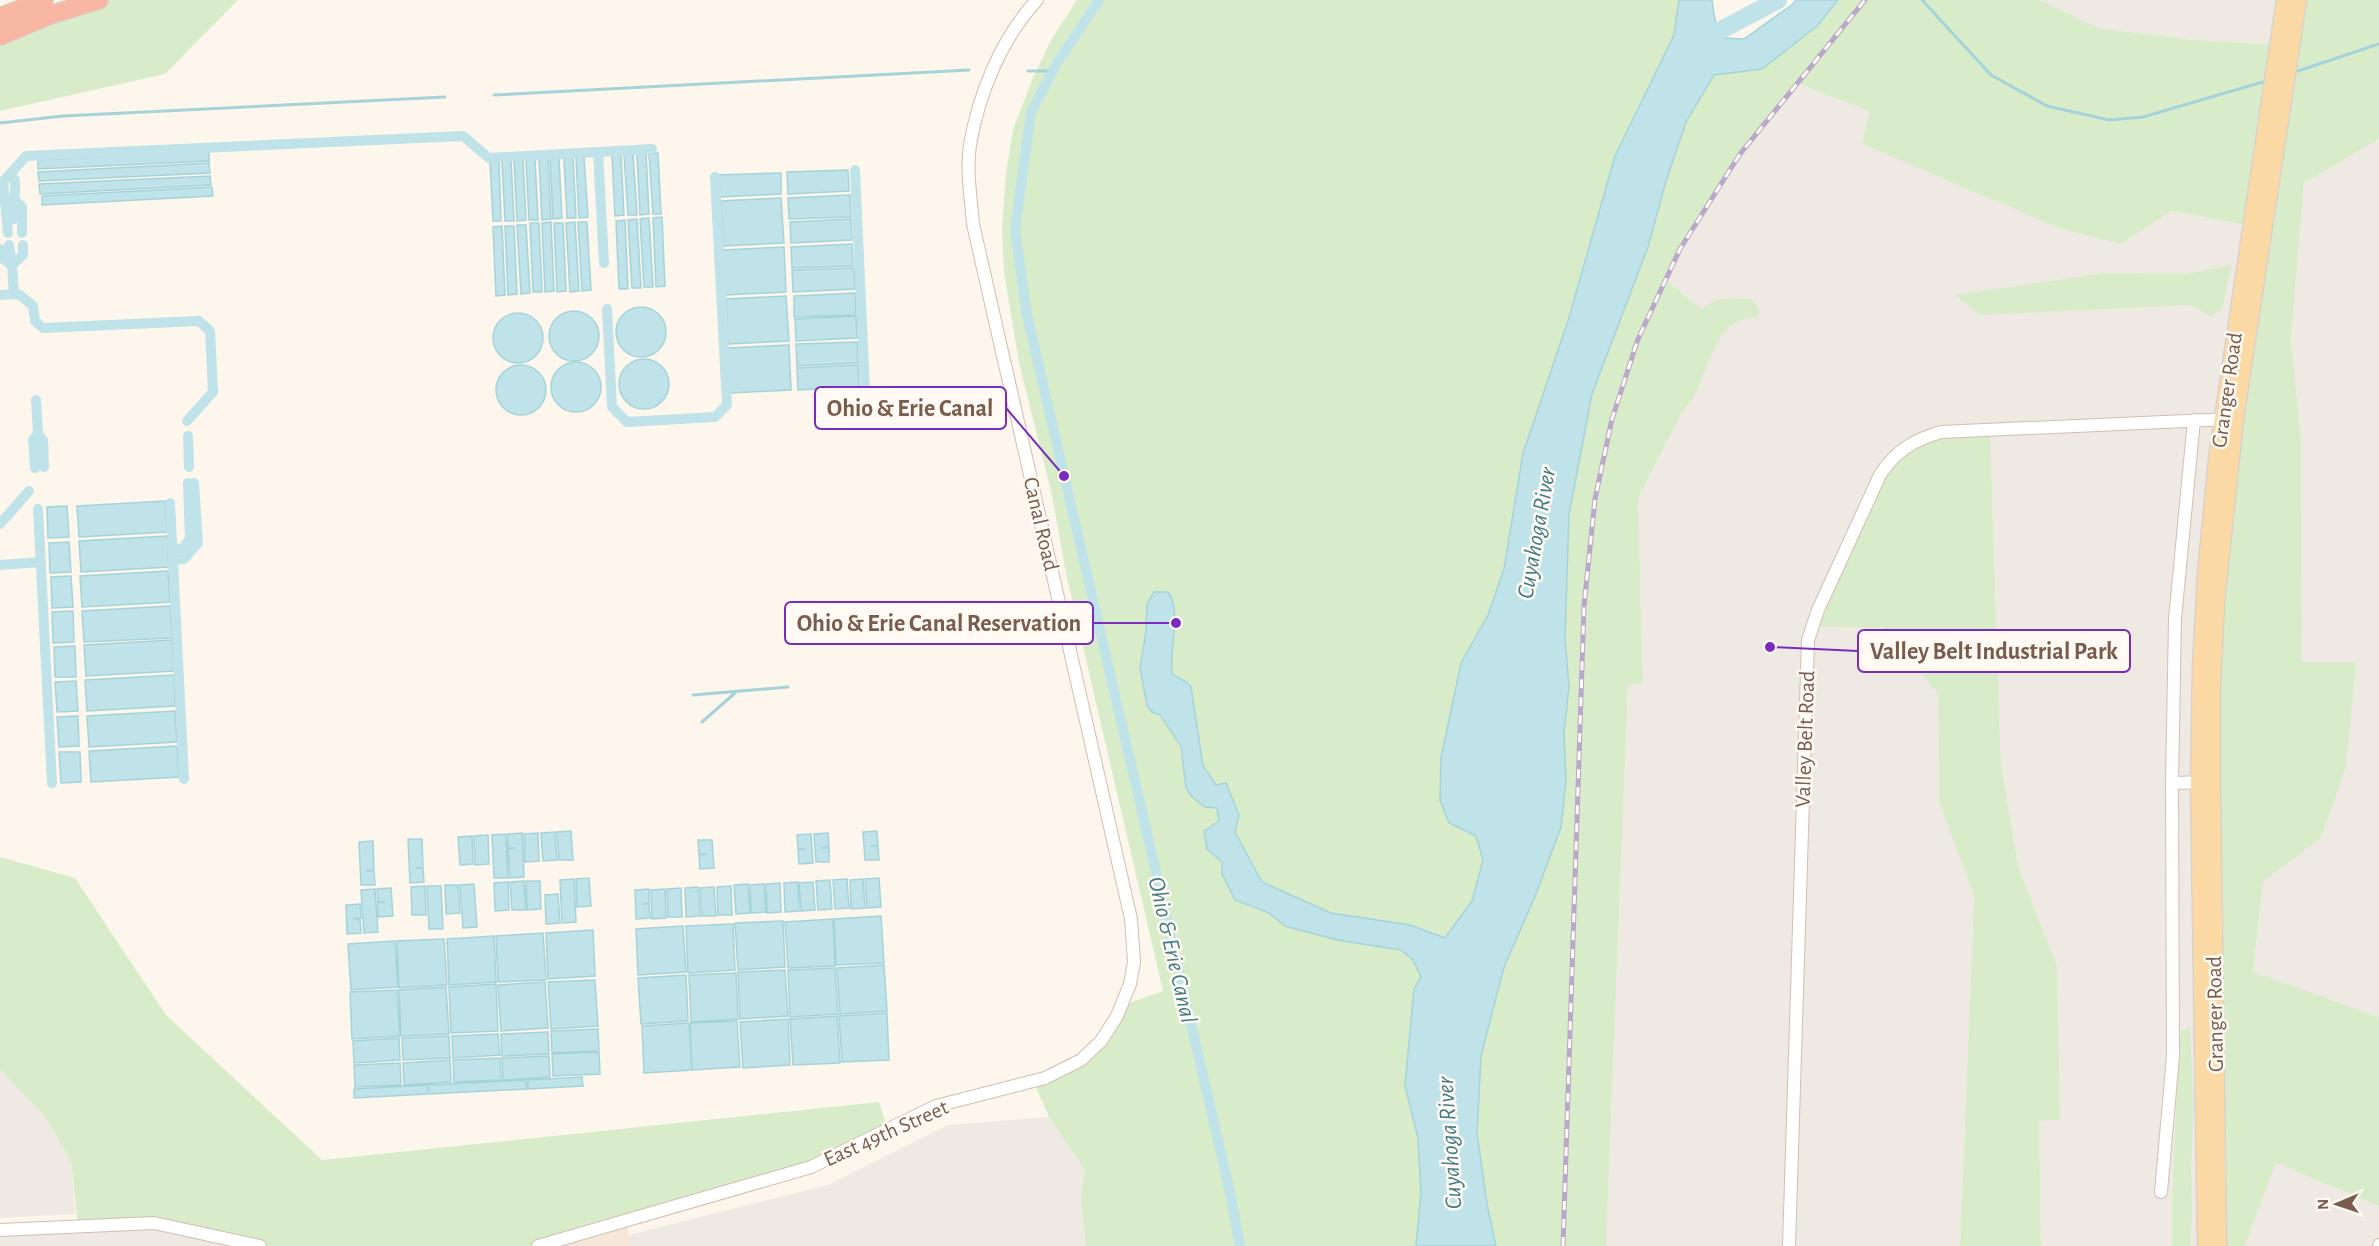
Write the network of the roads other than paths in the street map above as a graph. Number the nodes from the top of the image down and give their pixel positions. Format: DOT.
graph roads {
  1 [pos="44,0"];
  2 [pos="99,0"];
  3 [pos="1037,0"];
  4 [pos="2285,0"];
  5 [pos="2298,0"];
  6 [pos="0,17"];
  7 [pos="0,36"];
  8 [pos="2285,42"];
  9 [pos="2229,419"];
  10 [pos="2194,420"];
  11 [pos="2205,782"];
  12 [pos="2172,783"];
  13 [pos="1131,919"];
  14 [pos="2217,1150"];
  15 [pos="2161,1192"];
  16 [pos="0,1230"];
  17 [pos="260,1246"];
  18 [pos="538,1246"];
  19 [pos="1789,1246"];
  20 [pos="2206,1246"];
  21 [pos="2218,1246"];
  22 [pos="2224,1246"];
  1 -- 6 [label="highway"];
  2 -- 7 [label="highway"];
  3 -- 13 [label="street, Canal Road"];
  4 -- 8 [label="main road, Granger Road"];
  5 -- 8 [label="main road, Granger Road"];
  8 -- 9 [label="main road, Granger Road"];
  9 -- 10 [label="street, Valley Belt Road"];
  9 -- 11 [label="main road, Granger Road"];
  10 -- 12 [label="street, Granger Road"];
  10 -- 19 [label="street, Valley Belt Road"];
  11 -- 12 [label="street"];
  11 -- 14 [label="main road, Granger Road"];
  11 -- 20 [label="main road, Granger Road"];
  12 -- 15 [label="street, Granger Road"];
  13 -- 18 [label="street, East 49th Street"];
  14 -- 21 [label="main road, Granger Road"];
  14 -- 22 [label="main road"];
  16 -- 17 [label="street"];
}
